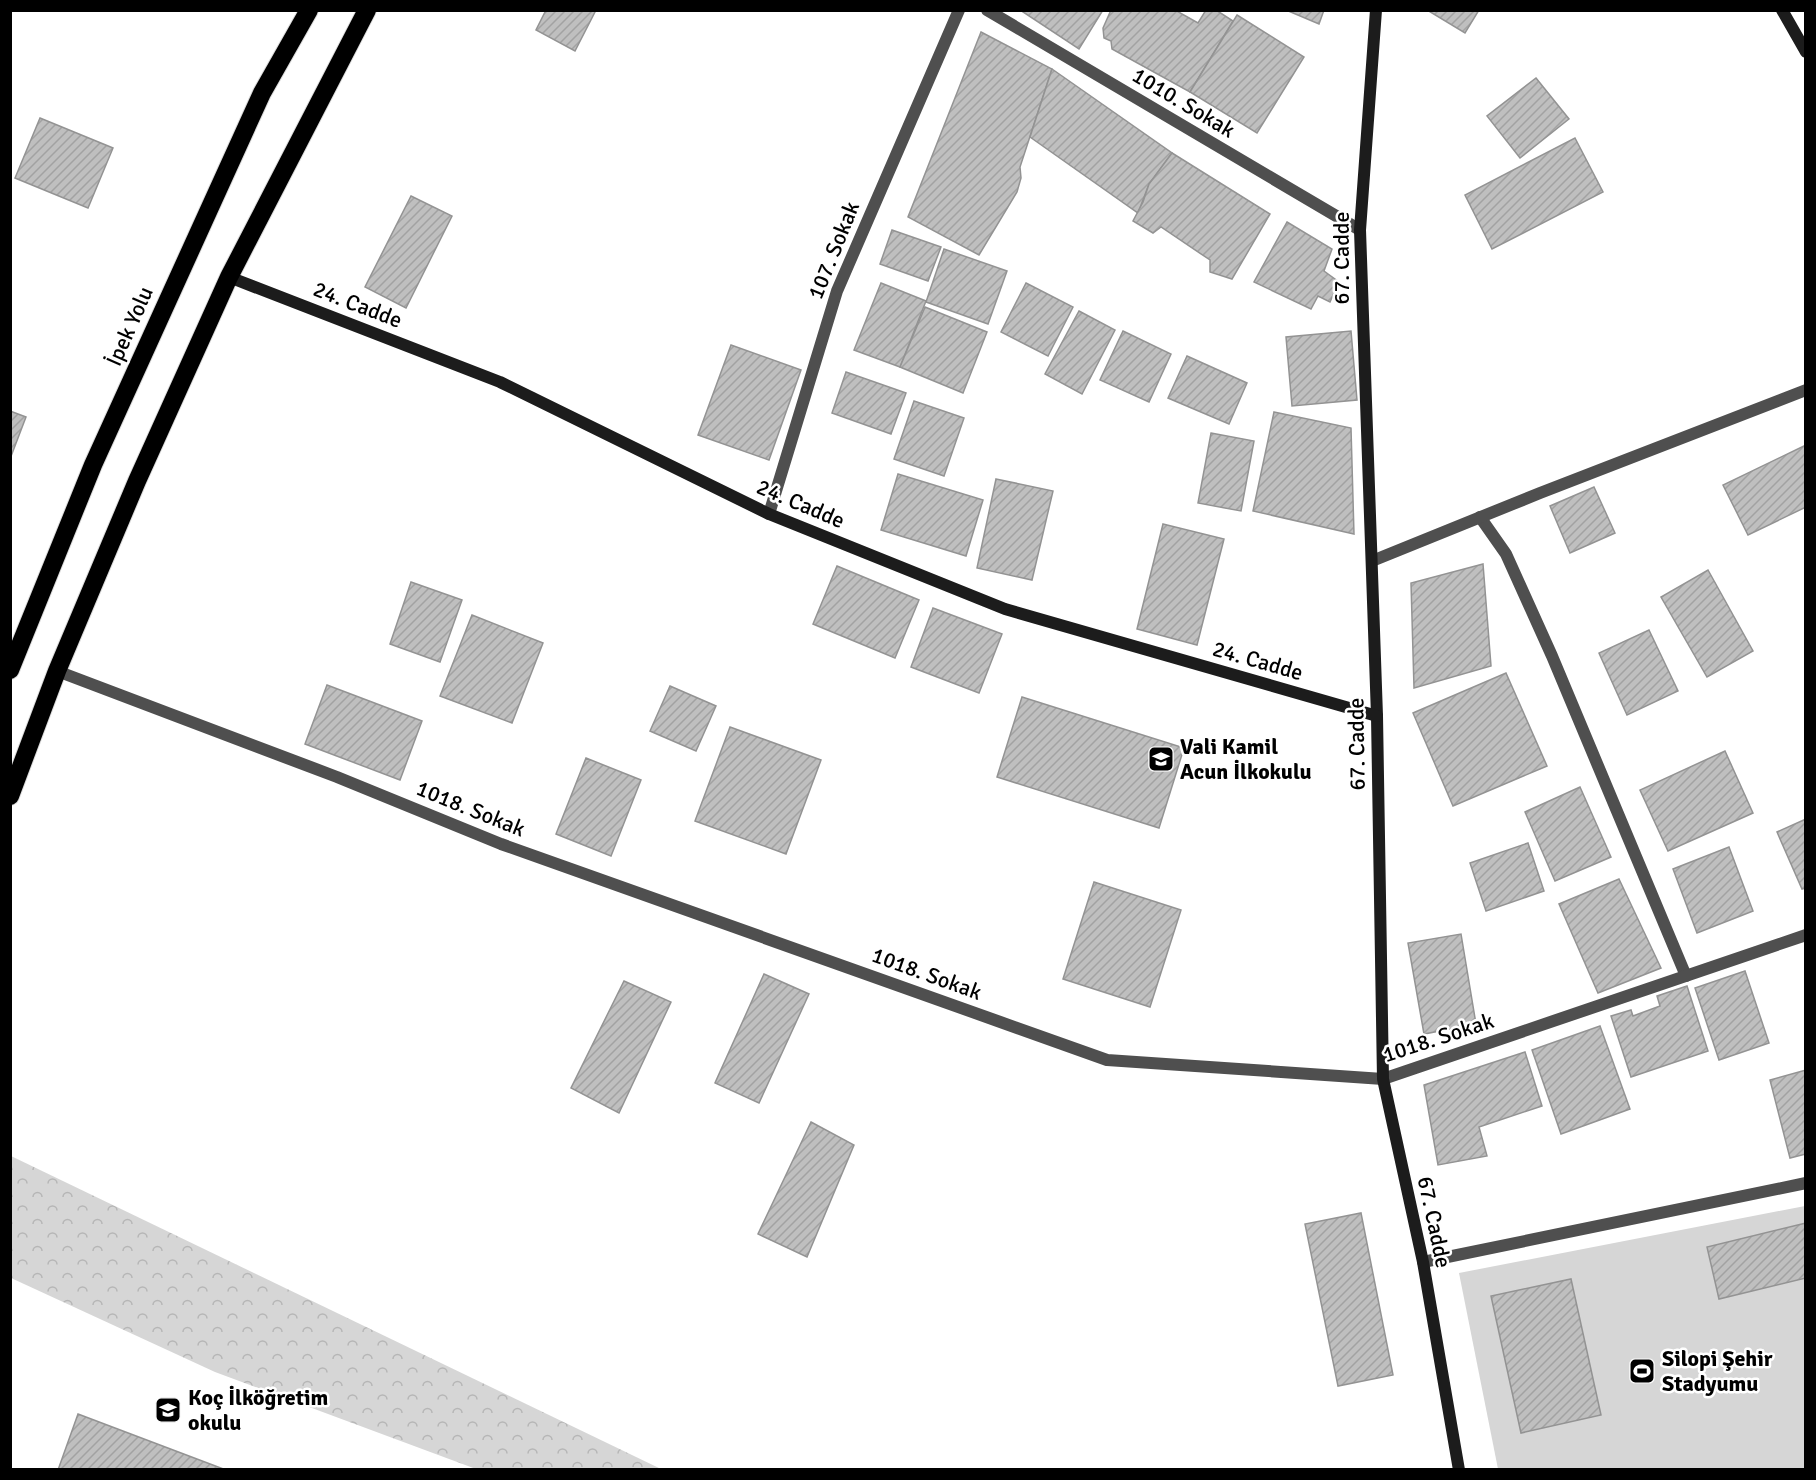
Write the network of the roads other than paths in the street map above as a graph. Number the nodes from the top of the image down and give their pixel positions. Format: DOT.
graph roads {
  1 [pos="309,10"];
  2 [pos="367,10"];
  3 [pos="959,10"];
  4 [pos="987,10"];
  5 [pos="1376,10"];
  6 [pos="1782,10"];
  7 [pos="1806,52"];
  8 [pos="1360,231"];
  9 [pos="229,277"];
  10 [pos="1806,390"];
  11 [pos="769,514"];
  12 [pos="1480,517"];
  13 [pos="1372,561"];
  14 [pos="10,670"];
  15 [pos="57,671"];
  16 [pos="1377,716"];
  17 [pos="10,796"];
  18 [pos="1806,935"];
  19 [pos="1686,976"];
  20 [pos="1383,1079"];
  21 [pos="1806,1183"];
  22 [pos="1423,1262"];
  23 [pos="1460,1470"];
  1 -- 14 [label="highway, İpek Yolu"];
  2 -- 9 [label="highway"];
  3 -- 11 [label="street, 107. Sokak"];
  4 -- 8 [label="street, 1010. Sokak"];
  5 -- 8 [label="street, 67. Cadde"];
  6 -- 7 [label="street"];
  8 -- 13 [label="street, 67. Cadde"];
  9 -- 11 [label="street, 24. Cadde"];
  9 -- 15 [label="highway"];
  10 -- 12 [label="street"];
  11 -- 16 [label="street, 24. Cadde"];
  12 -- 13 [label="street"];
  12 -- 19 [label="street"];
  13 -- 16 [label="street, 67. Cadde"];
  15 -- 17 [label="highway"];
  15 -- 20 [label="street, 1018. Sokak"];
  16 -- 20 [label="street, 67. Cadde"];
  18 -- 19 [label="street, 1018. Sokak"];
  19 -- 20 [label="street, 1018. Sokak"];
  20 -- 22 [label="street, 67. Cadde"];
  21 -- 22 [label="street"];
  22 -- 23 [label="street, 67. Cadde"];
}
